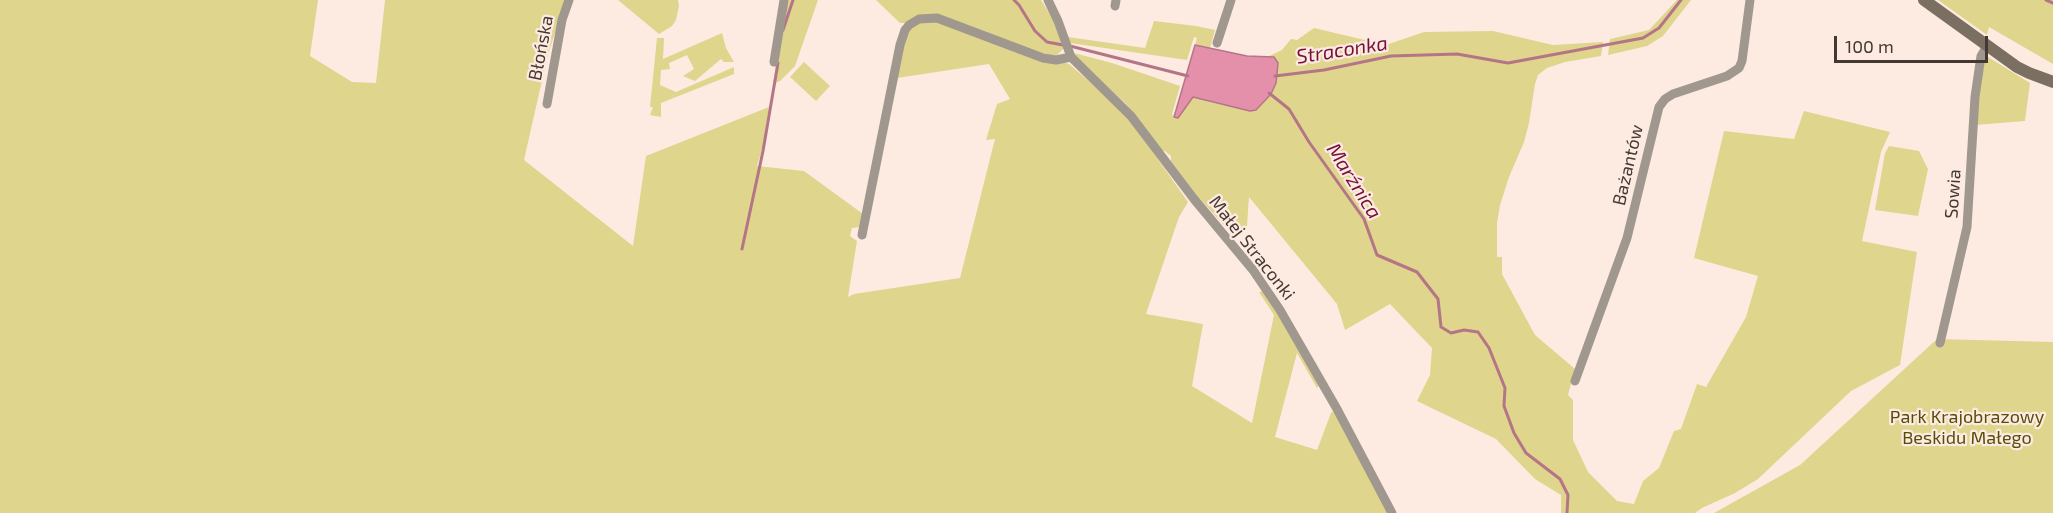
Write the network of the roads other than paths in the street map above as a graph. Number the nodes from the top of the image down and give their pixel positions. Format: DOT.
graph roads {
  1 [pos="569,0"];
  2 [pos="784,0"];
  3 [pos="1048,0"];
  4 [pos="1231,0"];
  5 [pos="1750,0"];
  6 [pos="1924,0"];
  7 [pos="1217,43"];
  8 [pos="1987,46"];
  9 [pos="1070,55"];
  10 [pos="774,62"];
  11 [pos="2053,82"];
  12 [pos="547,104"];
  13 [pos="862,235"];
  14 [pos="1940,343"];
  15 [pos="1575,381"];
  16 [pos="1392,513"];
  1 -- 12 [label="street, Błońska"];
  2 -- 10 [label="street"];
  3 -- 9 [label="street, Małej Straconki"];
  4 -- 7 [label="street"];
  5 -- 15 [label="street, Bażantów"];
  6 -- 8 [label="street"];
  8 -- 11 [label="street"];
  8 -- 14 [label="street, Sowia"];
  9 -- 13 [label="street"];
  9 -- 16 [label="street, Małej Straconki"];
}
